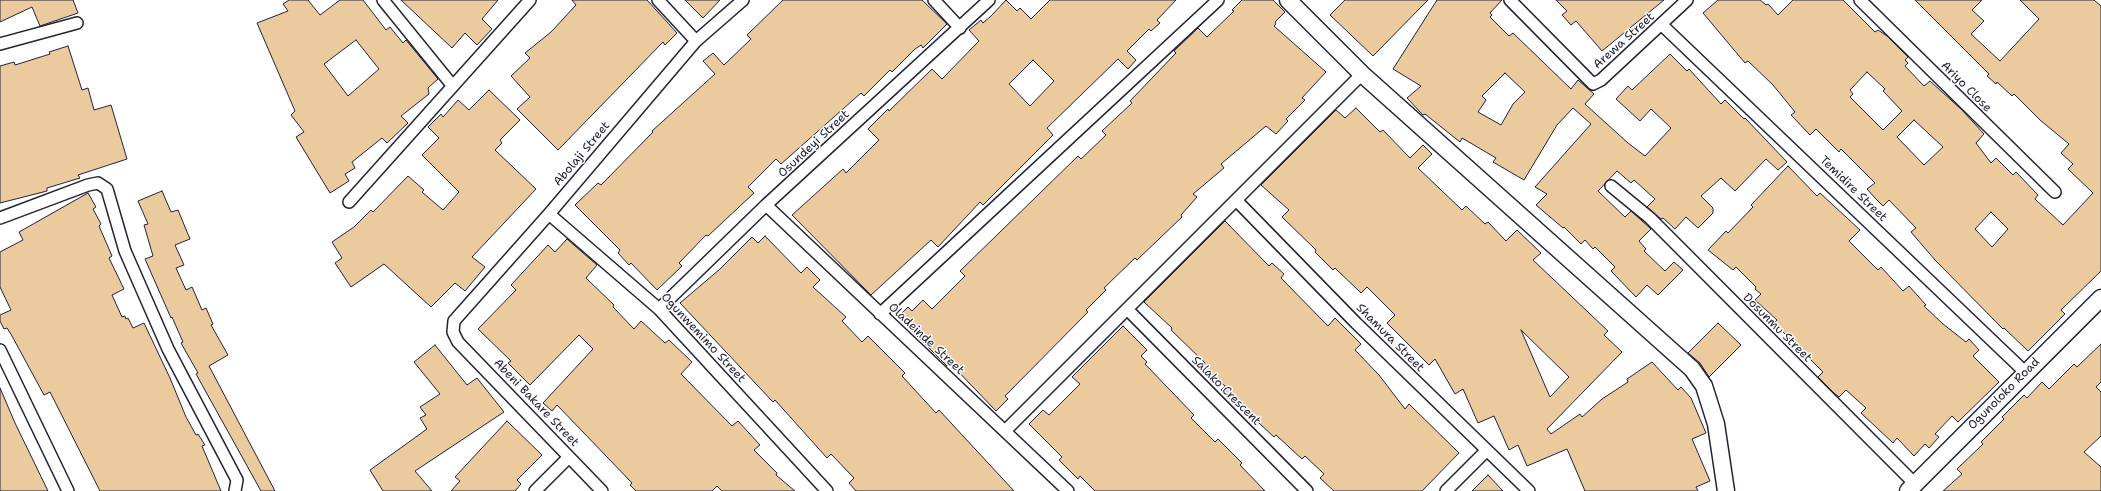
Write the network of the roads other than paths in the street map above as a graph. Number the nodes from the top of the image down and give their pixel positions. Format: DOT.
graph roads {
  1 [pos="383,0"];
  2 [pos="530,0"];
  3 [pos="658,0"];
  4 [pos="743,0"];
  5 [pos="934,0"];
  6 [pos="989,0"];
  7 [pos="1218,0"];
  8 [pos="1288,0"];
  9 [pos="1510,0"];
  10 [pos="1687,0"];
  11 [pos="1860,0"];
  12 [pos="77,23"];
  13 [pos="1662,25"];
  14 [pos="960,28"];
  15 [pos="696,41"];
  16 [pos="0,44"];
  17 [pos="1362,74"];
  18 [pos="452,85"];
  19 [pos="1615,189"];
  20 [pos="2054,192"];
  21 [pos="1236,200"];
  22 [pos="349,202"];
  23 [pos="766,205"];
  24 [pos="549,214"];
  25 [pos="0,218"];
  26 [pos="2101,298"];
  27 [pos="659,309"];
  28 [pos="1127,309"];
  29 [pos="880,314"];
  30 [pos="453,332"];
  31 [pos="0,350"];
  32 [pos="2026,373"];
  33 [pos="1005,431"];
  34 [pos="1486,451"];
  35 [pos="569,457"];
  36 [pos="1911,487"];
  37 [pos="68,491"];
  38 [pos="235,491"];
  39 [pos="535,491"];
  40 [pos="602,491"];
  41 [pos="827,491"];
  42 [pos="1068,491"];
  43 [pos="1307,491"];
  44 [pos="1446,491"];
  45 [pos="1529,491"];
  46 [pos="1726,491"];
  1 -- 18 [label="street"];
  2 -- 18 [label="street"];
  3 -- 15 [label="street"];
  4 -- 15 [label="street, Abolaji Street"];
  5 -- 14 [label="street"];
  6 -- 14 [label="street, Osundeyi Street"];
  7 -- 29 [label="street"];
  8 -- 17 [label="street"];
  9 -- 13 [label="street, Arewa Street"];
  10 -- 13 [label="street, Arewa Street"];
  11 -- 20 [label="street, Ariyo Close"];
  12 -- 16 [label="street"];
  13 -- 32 [label="street, Temidire Street"];
  14 -- 23 [label="street, Osundeyi Street"];
  15 -- 24 [label="street, Abolaji Street"];
  17 -- 21 [label="street"];
  17 -- 46 [label="street"];
  18 -- 22 [label="street"];
  19 -- 36 [label="street, Dosunmu Street"];
  21 -- 28 [label="street"];
  21 -- 34 [label="street, Shamura Street"];
  23 -- 27 [label="street, Osundeyi Street"];
  23 -- 29 [label="street, Oladeinde Street"];
  24 -- 27 [label="street, Ogunwemimo Street"];
  24 -- 30 [label="street, Abolaji Street"];
  25 -- 38 [label="street"];
  26 -- 32 [label="street, Ogunoloko Road"];
  27 -- 41 [label="street, Ogunwemimo Street"];
  28 -- 33 [label="street"];
  28 -- 43 [label="street, Salako Crescent"];
  29 -- 33 [label="street, Oladeinde Street"];
  30 -- 35 [label="street, Abeni Bakare Street"];
  31 -- 37 [label="street"];
  32 -- 36 [label="street, Ogunoloko Road"];
  33 -- 42 [label="street, Oladeinde Street"];
  34 -- 44 [label="street"];
  34 -- 45 [label="street, Shamura Street"];
  35 -- 39 [label="street"];
  35 -- 40 [label="street, Abeni Bakare Street"];
}
